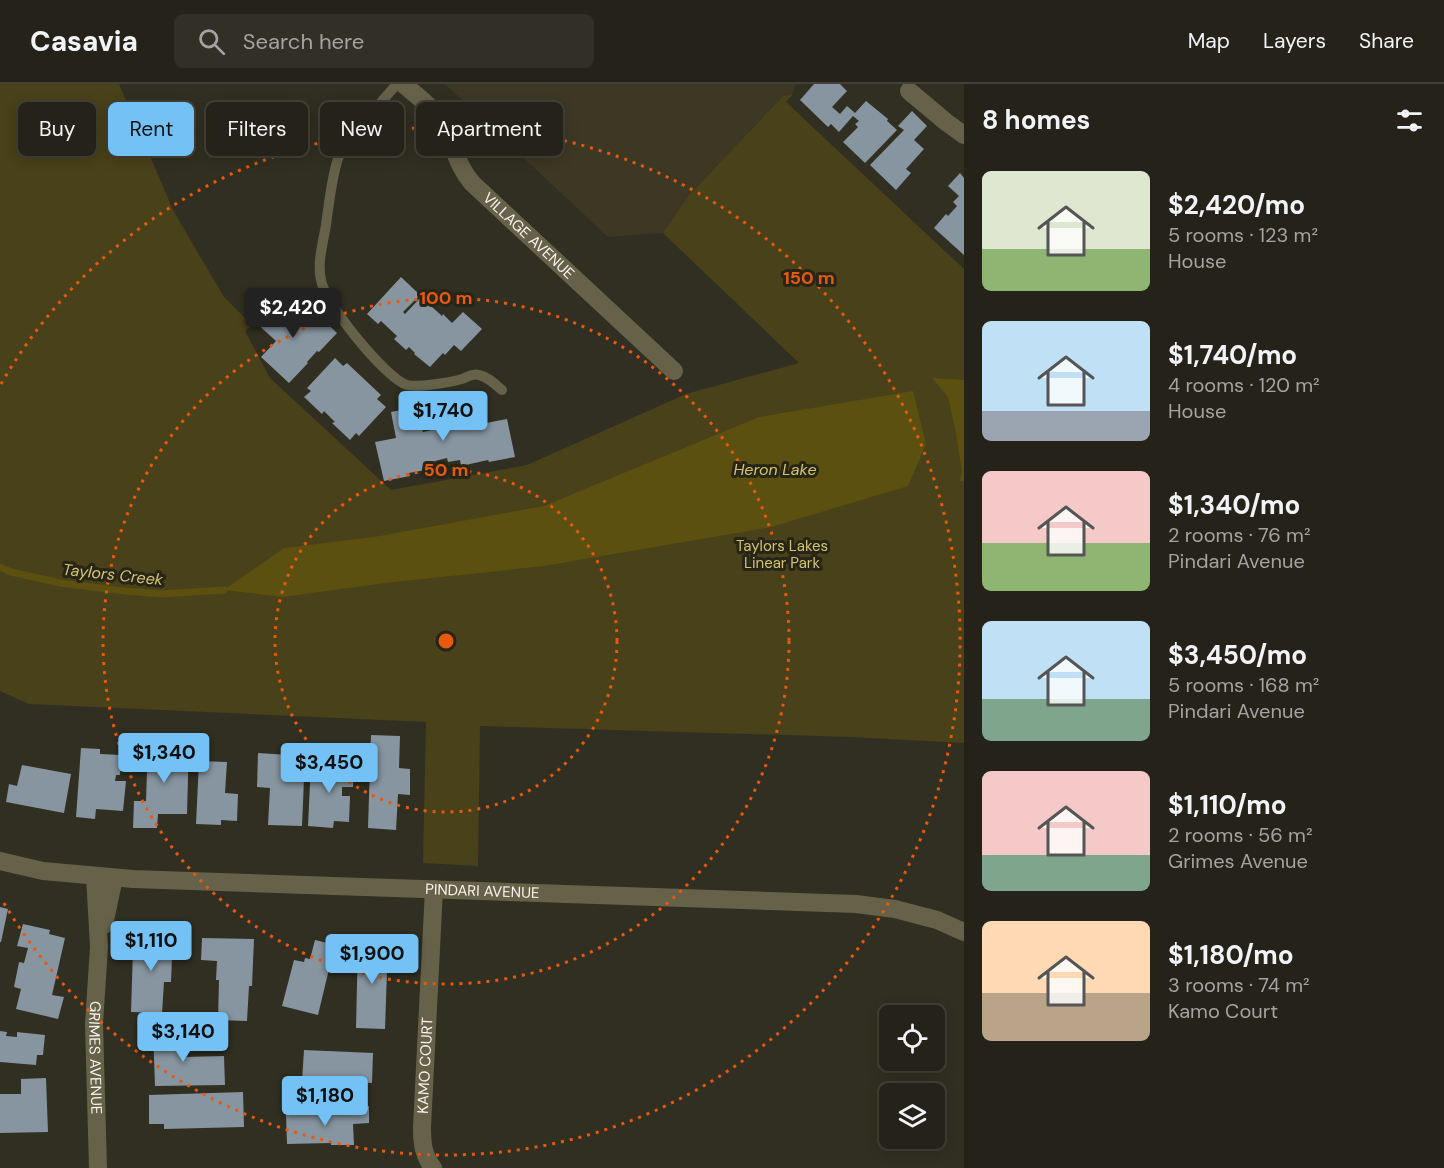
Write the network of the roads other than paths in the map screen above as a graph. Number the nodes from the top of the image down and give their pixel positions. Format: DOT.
graph roads {
  1 [pos="397,84"];
  2 [pos="403,84"];
  3 [pos="909,90"];
  4 [pos="964,135"];
  5 [pos="674,371"];
  6 [pos="502,390"];
  7 [pos="0,861"];
  8 [pos="95,876"];
  9 [pos="114,878"];
  10 [pos="434,888"];
  11 [pos="964,932"];
  12 [pos="99,947"];
  13 [pos="98,1168"];
  14 [pos="433,1168"];
  1 -- 6 [label="lane"];
  2 -- 5 [label="street, VILLAGE AVENUE"];
  3 -- 4 [label="street"];
  7 -- 8 [label="street, PINDARI AVENUE"];
  8 -- 9 [label="street, PINDARI AVENUE"];
  8 -- 12 [label="street, GRIMES AVENUE"];
  9 -- 10 [label="street, PINDARI AVENUE"];
  9 -- 12 [label="street, GRIMES AVENUE"];
  10 -- 11 [label="street, PINDARI AVENUE"];
  10 -- 14 [label="street, KAMO COURT"];
  12 -- 13 [label="street, GRIMES AVENUE"];
}
